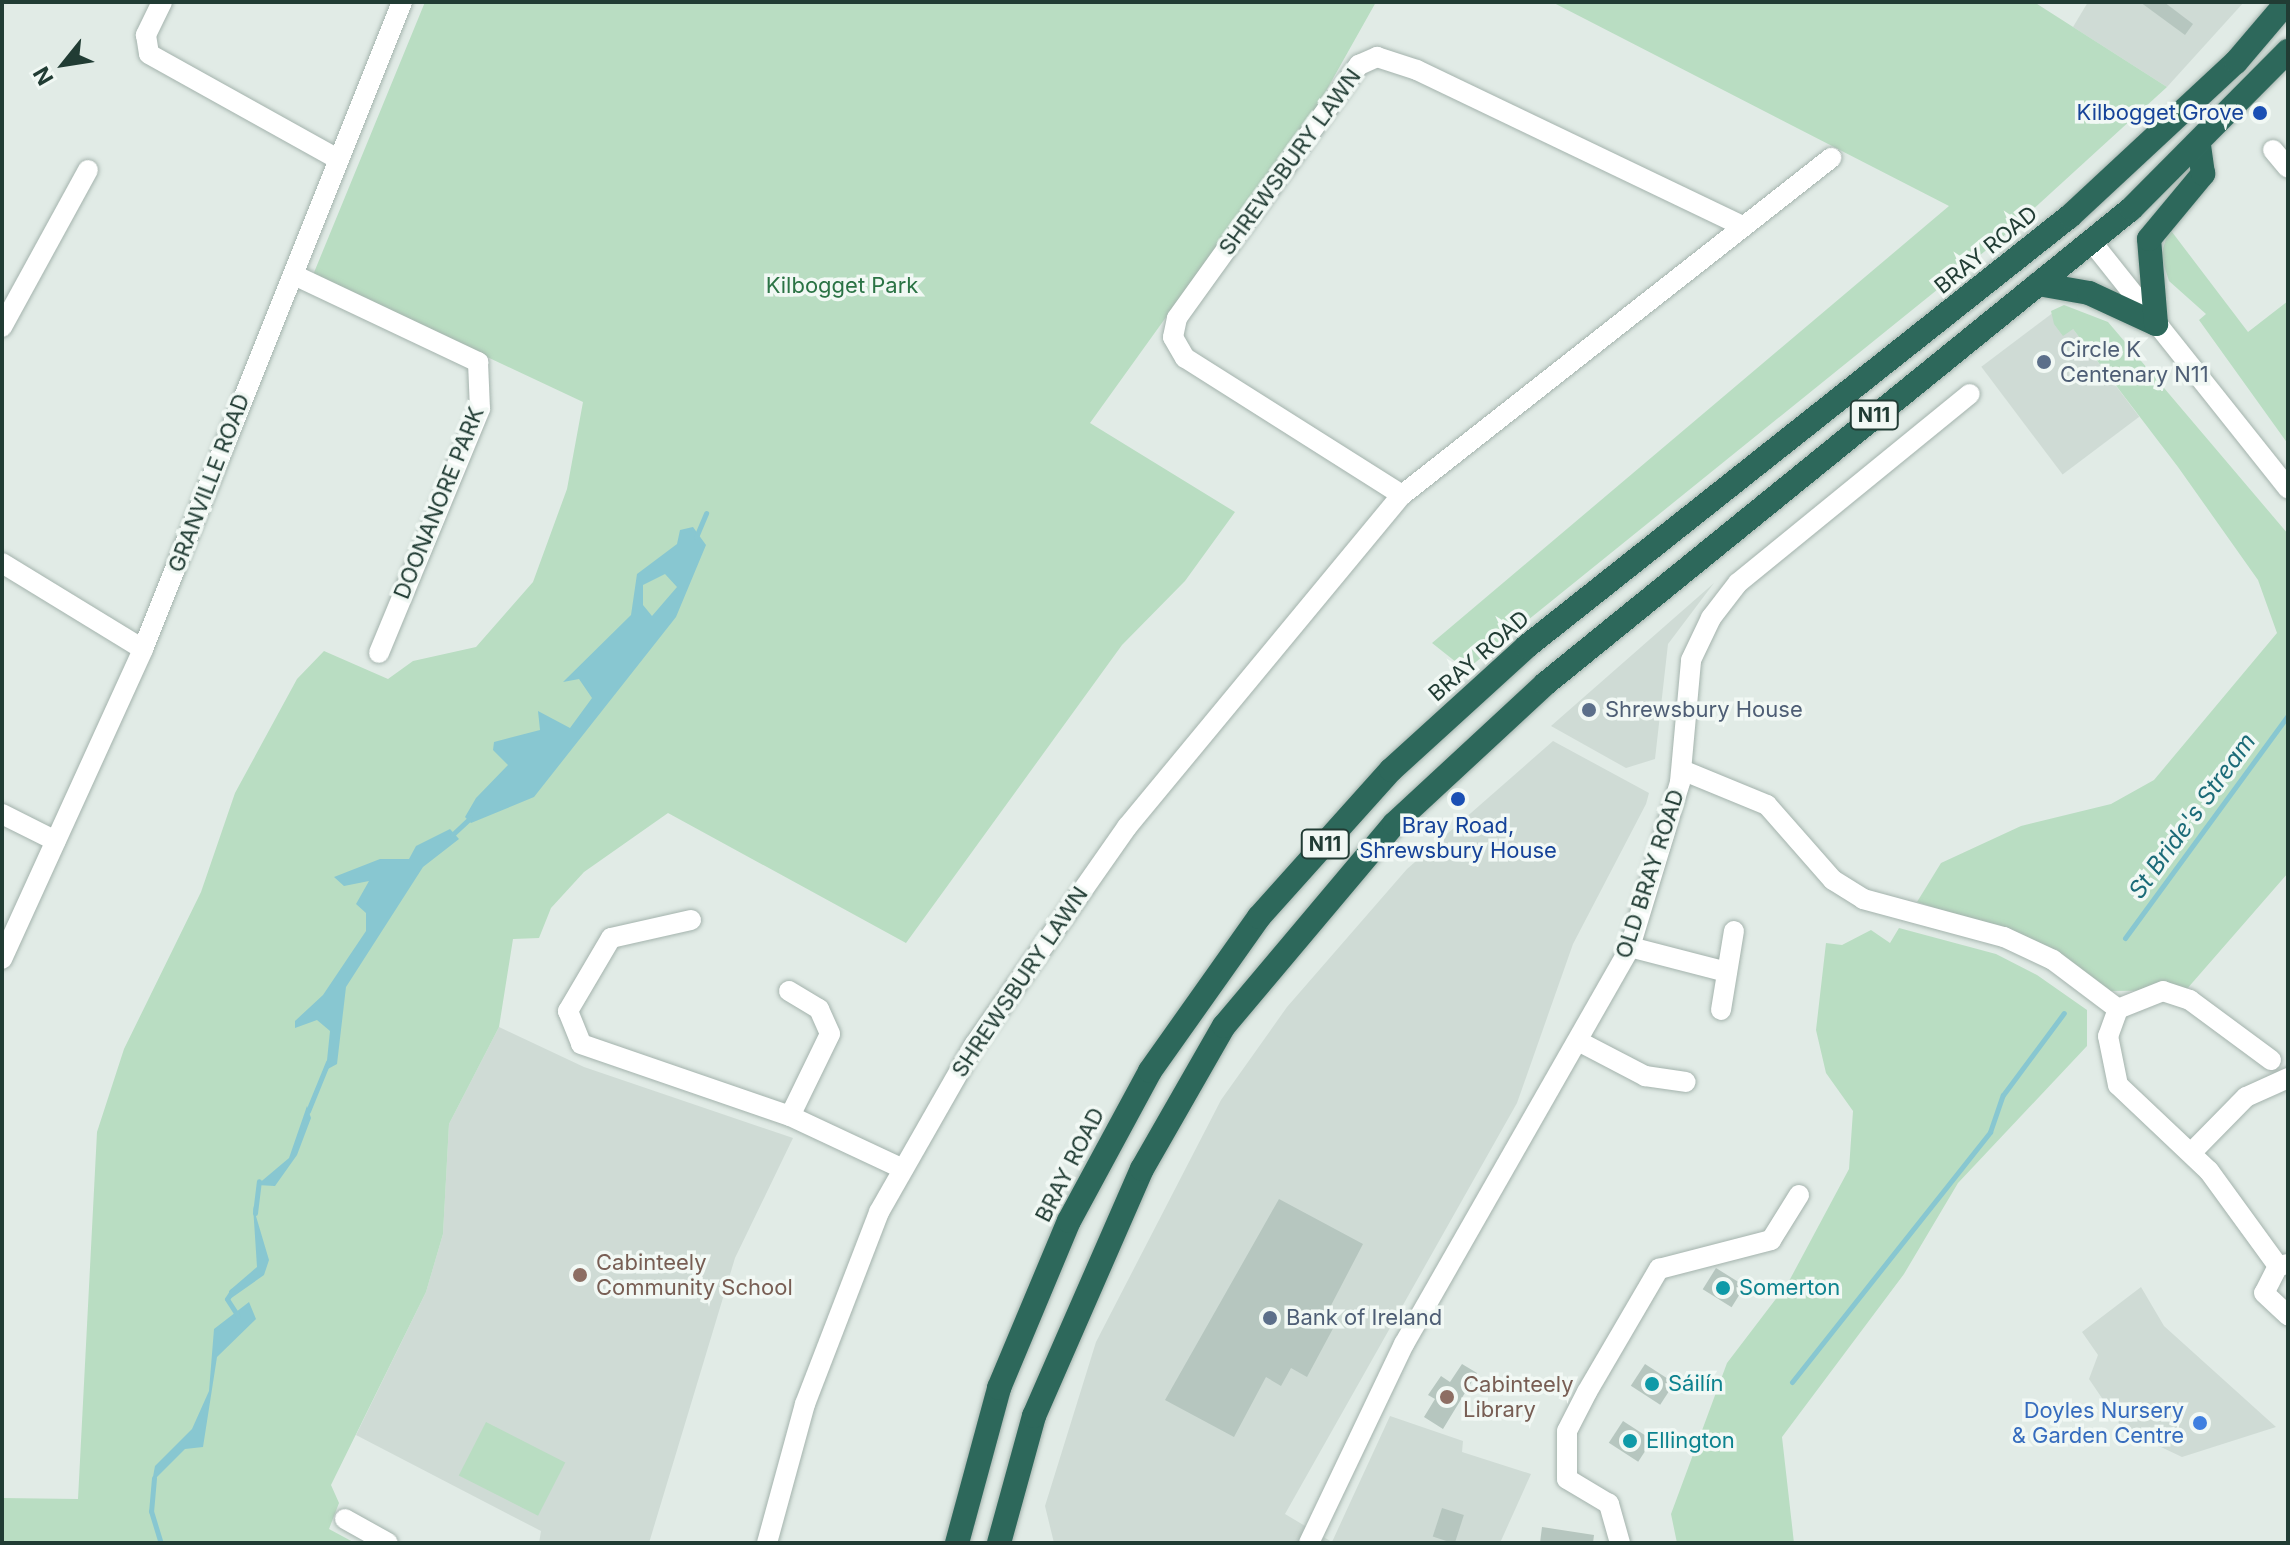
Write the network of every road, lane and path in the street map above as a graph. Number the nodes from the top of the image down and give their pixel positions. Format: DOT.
graph roads {
  1 [pos="162,2"];
  2 [pos="402,2"];
  3 [pos="2287,2"];
  4 [pos="2288,51"];
  5 [pos="2199,147"];
  6 [pos="2273,150"];
  7 [pos="2141,152"];
  8 [pos="1831,158"];
  9 [pos="338,159"];
  10 [pos="2288,168"];
  11 [pos="88,170"];
  12 [pos="2165,179"];
  13 [pos="2070,216"];
  14 [pos="1741,225"];
  15 [pos="2092,242"];
  16 [pos="294,275"];
  17 [pos="2038,284"];
  18 [pos="2156,324"];
  19 [pos="2,327"];
  20 [pos="1970,394"];
  21 [pos="2288,488"];
  22 [pos="1402,495"];
  23 [pos="2,563"];
  24 [pos="143,649"];
  25 [pos="379,653"];
  26 [pos="1682,770"];
  27 [pos="2,814"];
  28 [pos="56,841"];
  29 [pos="691,920"];
  30 [pos="1734,931"];
  31 [pos="1630,947"];
  32 [pos="2,959"];
  33 [pos="1727,972"];
  34 [pos="789,991"];
  35 [pos="2118,1009"];
  36 [pos="1721,1010"];
  37 [pos="1578,1041"];
  38 [pos="2271,1060"];
  39 [pos="2288,1078"];
  40 [pos="1686,1082"];
  41 [pos="790,1116"];
  42 [pos="2192,1152"];
  43 [pos="903,1169"];
  44 [pos="1799,1195"];
  45 [pos="2283,1265"];
  46 [pos="2288,1315"];
  47 [pos="345,1519"];
  48 [pos="1001,1540"];
  49 [pos="388,1543"];
  50 [pos="767,1543"];
  51 [pos="957,1543"];
  52 [pos="1309,1543"];
  53 [pos="1620,1543"];
  1 -- 9 [label="street"];
  2 -- 9 [label="street, GRANVILLE ROAD"];
  3 -- 7 [label="highway, BRAY ROAD / N11"];
  4 -- 5 [label="highway, N11"];
  5 -- 12 [label="highway, N11"];
  5 -- 18 [label="highway"];
  6 -- 10 [label="street"];
  7 -- 12 [label="highway"];
  7 -- 13 [label="highway, BRAY ROAD / N11"];
  8 -- 14 [label="street, SHREWSBURY LAWN"];
  9 -- 16 [label="street, GRANVILLE ROAD"];
  11 -- 19 [label="street"];
  12 -- 15 [label="highway, N11"];
  13 -- 15 [label="highway"];
  13 -- 51 [label="highway, BRAY ROAD / N11"];
  14 -- 22 [label="street, SHREWSBURY LAWN"];
  14 -- 22 [label="street, SHREWSBURY LAWN"];
  15 -- 17 [label="highway, N11"];
  15 -- 18 [label="street"];
  16 -- 24 [label="street, GRANVILLE ROAD"];
  16 -- 25 [label="street, DOONANORE PARK"];
  17 -- 18 [label="highway"];
  17 -- 48 [label="highway, N11"];
  18 -- 21 [label="street"];
  20 -- 26 [label="street, OLD BRAY ROAD"];
  22 -- 43 [label="street, SHREWSBURY LAWN"];
  23 -- 24 [label="street"];
  24 -- 28 [label="street, GRANVILLE ROAD"];
  26 -- 31 [label="street, OLD BRAY ROAD"];
  26 -- 35 [label="street"];
  27 -- 28 [label="street"];
  28 -- 32 [label="street, GRANVILLE ROAD"];
  29 -- 41 [label="street"];
  30 -- 33 [label="street"];
  31 -- 33 [label="street"];
  31 -- 37 [label="street, OLD BRAY ROAD"];
  33 -- 36 [label="street"];
  34 -- 41 [label="street"];
  35 -- 38 [label="street"];
  35 -- 42 [label="street"];
  37 -- 40 [label="street"];
  37 -- 52 [label="street, OLD BRAY ROAD"];
  39 -- 42 [label="street"];
  41 -- 43 [label="street"];
  42 -- 45 [label="street"];
  43 -- 50 [label="street, SHREWSBURY LAWN"];
  44 -- 53 [label="street"];
  45 -- 46 [label="street"];
  47 -- 49 [label="street"];
}
